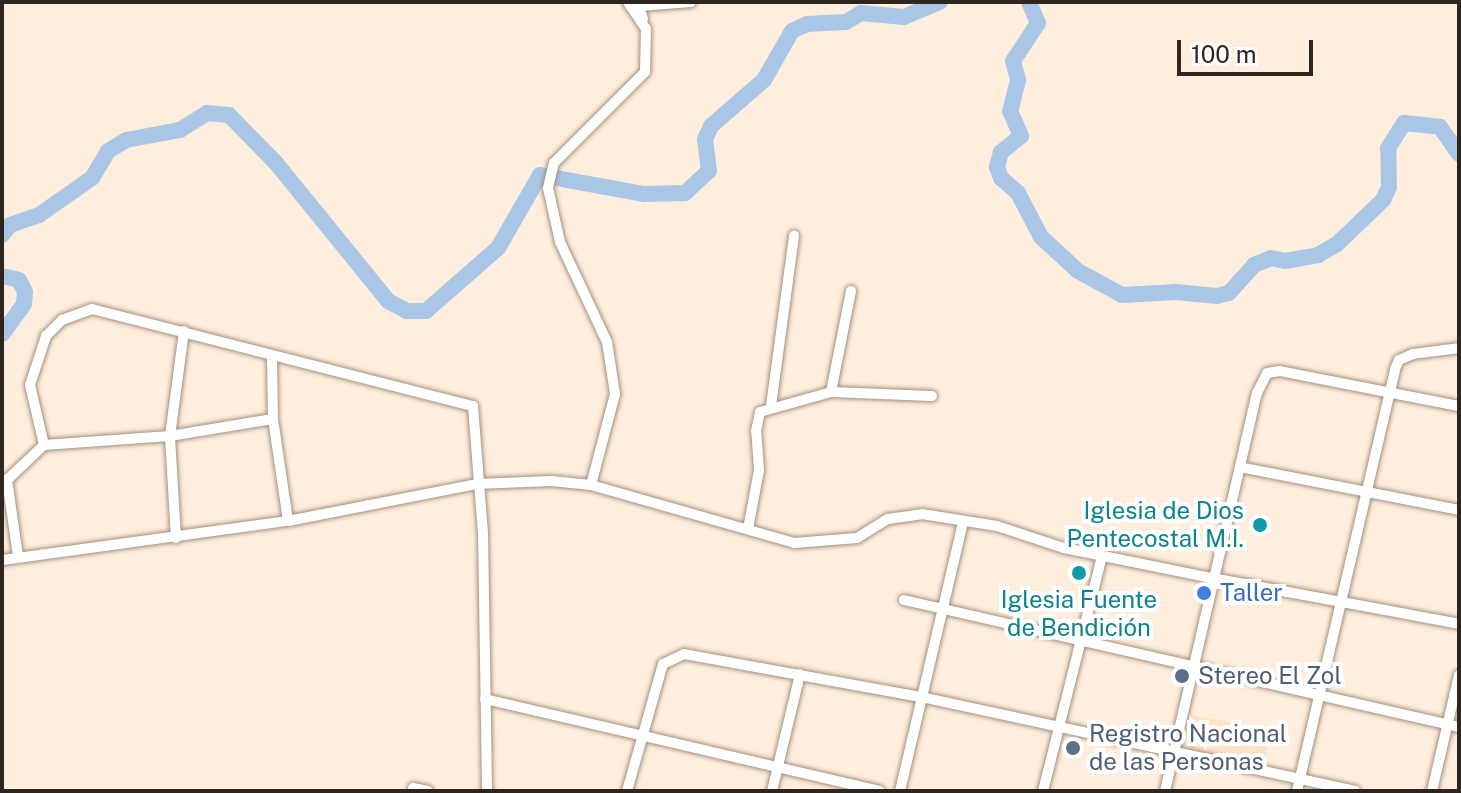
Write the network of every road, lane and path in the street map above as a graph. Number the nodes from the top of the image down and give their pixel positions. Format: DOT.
graph roads {
  1 [pos="628,2"];
  2 [pos="691,2"];
  3 [pos="646,29"];
  4 [pos="794,236"];
  5 [pos="851,291"];
  6 [pos="184,331"];
  7 [pos="1459,348"];
  8 [pos="272,356"];
  9 [pos="831,392"];
  10 [pos="1389,392"];
  11 [pos="932,396"];
  12 [pos="771,406"];
  13 [pos="1459,406"];
  14 [pos="273,419"];
  15 [pos="170,436"];
  16 [pos="44,445"];
  17 [pos="1240,467"];
  18 [pos="476,484"];
  19 [pos="591,485"];
  20 [pos="1367,491"];
  21 [pos="1459,510"];
  22 [pos="288,521"];
  23 [pos="963,522"];
  24 [pos="748,529"];
  25 [pos="176,538"];
  26 [pos="18,556"];
  27 [pos="1102,556"];
  28 [pos="2,560"];
  29 [pos="1212,578"];
  30 [pos="904,600"];
  31 [pos="1342,603"];
  32 [pos="942,610"];
  33 [pos="1459,624"];
  34 [pos="1079,642"];
  35 [pos="1194,667"];
  36 [pos="800,674"];
  37 [pos="1459,675"];
  38 [pos="1320,695"];
  39 [pos="921,697"];
  40 [pos="485,699"];
  41 [pos="1447,725"];
  42 [pos="1459,727"];
  43 [pos="1059,728"];
  44 [pos="644,736"];
  45 [pos="1174,752"];
  46 [pos="780,767"];
  47 [pos="1300,779"];
  48 [pos="413,788"];
  49 [pos="428,791"];
  50 [pos="487,791"];
  51 [pos="627,791"];
  52 [pos="772,791"];
  53 [pos="879,791"];
  54 [pos="900,791"];
  55 [pos="1043,791"];
  56 [pos="1165,791"];
  57 [pos="1297,791"];
  58 [pos="1355,791"];
  59 [pos="1432,791"];
  1 -- 3 [label="street"];
  2 -- 3 [label="street"];
  3 -- 19 [label="street"];
  4 -- 12 [label="street"];
  5 -- 9 [label="street"];
  6 -- 8 [label="street"];
  6 -- 15 [label="street"];
  6 -- 16 [label="street"];
  7 -- 10 [label="street"];
  8 -- 14 [label="street"];
  8 -- 18 [label="street"];
  9 -- 11 [label="street"];
  9 -- 12 [label="street"];
  10 -- 13 [label="street"];
  10 -- 17 [label="street"];
  10 -- 20 [label="street"];
  12 -- 24 [label="street"];
  14 -- 15 [label="street"];
  14 -- 22 [label="street"];
  15 -- 16 [label="street"];
  15 -- 25 [label="street"];
  16 -- 26 [label="street"];
  17 -- 20 [label="street"];
  17 -- 29 [label="street"];
  18 -- 19 [label="street"];
  18 -- 22 [label="street"];
  18 -- 40 [label="street"];
  19 -- 24 [label="street"];
  20 -- 21 [label="street"];
  20 -- 31 [label="street"];
  22 -- 25 [label="street"];
  23 -- 24 [label="street"];
  23 -- 27 [label="street"];
  23 -- 32 [label="street"];
  25 -- 26 [label="street"];
  26 -- 28 [label="street"];
  27 -- 29 [label="street"];
  27 -- 34 [label="street"];
  29 -- 31 [label="street"];
  29 -- 35 [label="street"];
  30 -- 32 [label="street"];
  31 -- 33 [label="street"];
  31 -- 38 [label="street"];
  32 -- 34 [label="street"];
  32 -- 39 [label="street"];
  34 -- 35 [label="street"];
  34 -- 43 [label="street"];
  35 -- 38 [label="street"];
  35 -- 45 [label="street"];
  36 -- 39 [label="street"];
  36 -- 44 [label="street"];
  36 -- 46 [label="street"];
  37 -- 41 [label="street"];
  38 -- 41 [label="street"];
  38 -- 47 [label="street"];
  39 -- 43 [label="street"];
  39 -- 54 [label="street"];
  40 -- 44 [label="street"];
  40 -- 50 [label="street"];
  41 -- 42 [label="street"];
  41 -- 59 [label="street"];
  43 -- 45 [label="street"];
  43 -- 55 [label="street"];
  44 -- 46 [label="street"];
  44 -- 51 [label="street"];
  45 -- 47 [label="street"];
  45 -- 56 [label="street"];
  46 -- 52 [label="street"];
  46 -- 53 [label="street"];
  47 -- 57 [label="street"];
  47 -- 58 [label="street"];
  48 -- 49 [label="street"];
}
